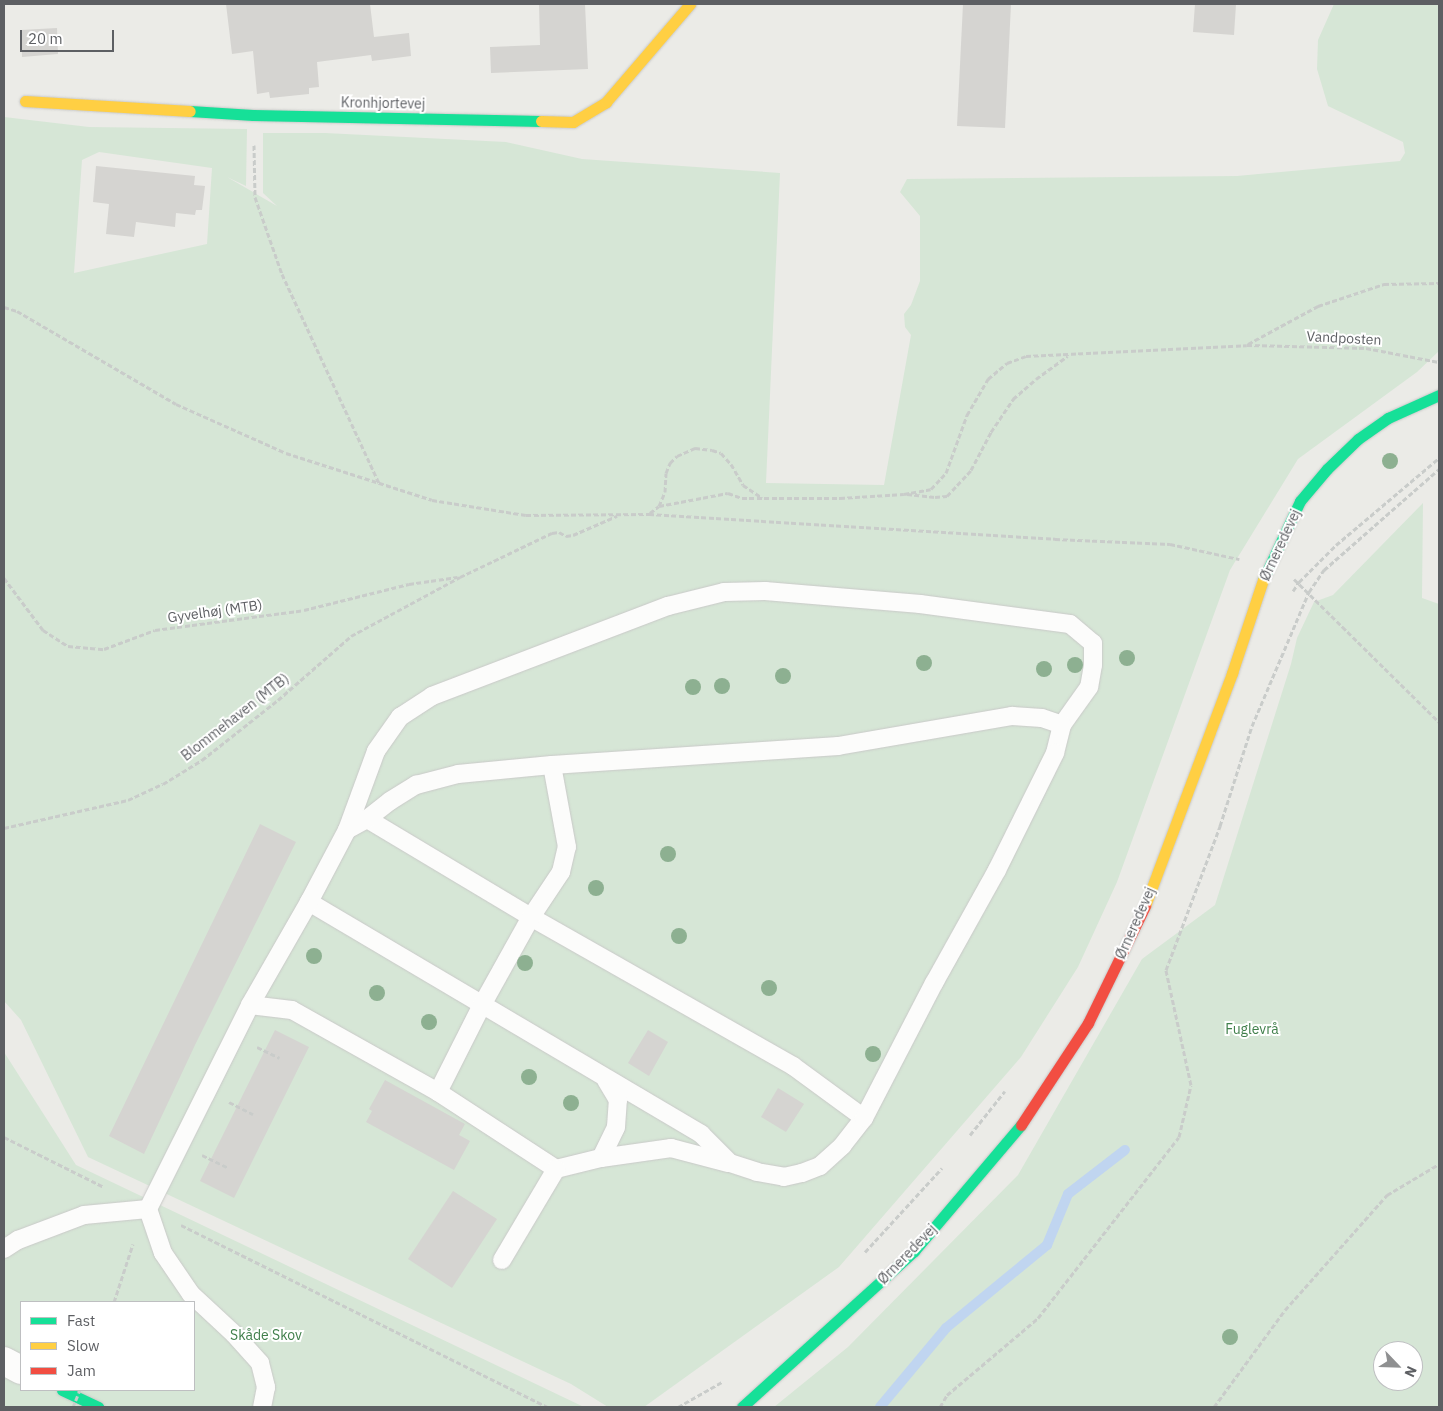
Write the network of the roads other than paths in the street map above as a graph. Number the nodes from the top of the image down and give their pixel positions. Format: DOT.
graph roads {
  1 [pos="690,4"];
  2 [pos="25,101"];
  3 [pos="1439,395"];
  4 [pos="1062,725"];
  5 [pos="552,765"];
  6 [pos="367,819"];
  7 [pos="347,830"];
  8 [pos="309,902"];
  9 [pos="531,917"];
  10 [pos="250,1004"];
  11 [pos="482,1005"];
  12 [pos="604,1078"];
  13 [pos="438,1092"];
  14 [pos="864,1118"];
  15 [pos="601,1158"];
  16 [pos="730,1164"];
  17 [pos="556,1169"];
  18 [pos="148,1209"];
  19 [pos="4,1250"];
  20 [pos="502,1260"];
  21 [pos="4,1361"];
  22 [pos="20,1369"];
  23 [pos="64,1391"];
  24 [pos="98,1407"];
  25 [pos="262,1407"];
  26 [pos="742,1407"];
  1 -- 2 [label="street, Kronhjortevej"];
  3 -- 26 [label="street, Ørneredevej"];
  4 -- 5 [label="lane"];
  4 -- 7 [label="lane"];
  4 -- 14 [label="lane"];
  5 -- 6 [label="lane"];
  5 -- 9 [label="lane"];
  6 -- 7 [label="lane"];
  6 -- 9 [label="lane"];
  7 -- 8 [label="lane"];
  8 -- 10 [label="lane"];
  8 -- 11 [label="lane"];
  9 -- 11 [label="lane"];
  9 -- 14 [label="lane"];
  10 -- 13 [label="lane"];
  10 -- 18 [label="lane"];
  11 -- 12 [label="lane"];
  11 -- 13 [label="lane"];
  12 -- 15 [label="lane"];
  12 -- 16 [label="lane"];
  13 -- 17 [label="lane"];
  14 -- 16 [label="lane"];
  15 -- 16 [label="lane"];
  15 -- 17 [label="lane"];
  17 -- 20 [label="lane"];
  18 -- 19 [label="lane"];
  18 -- 25 [label="lane"];
  21 -- 22 [label="street"];
  23 -- 24 [label="street"];
}
